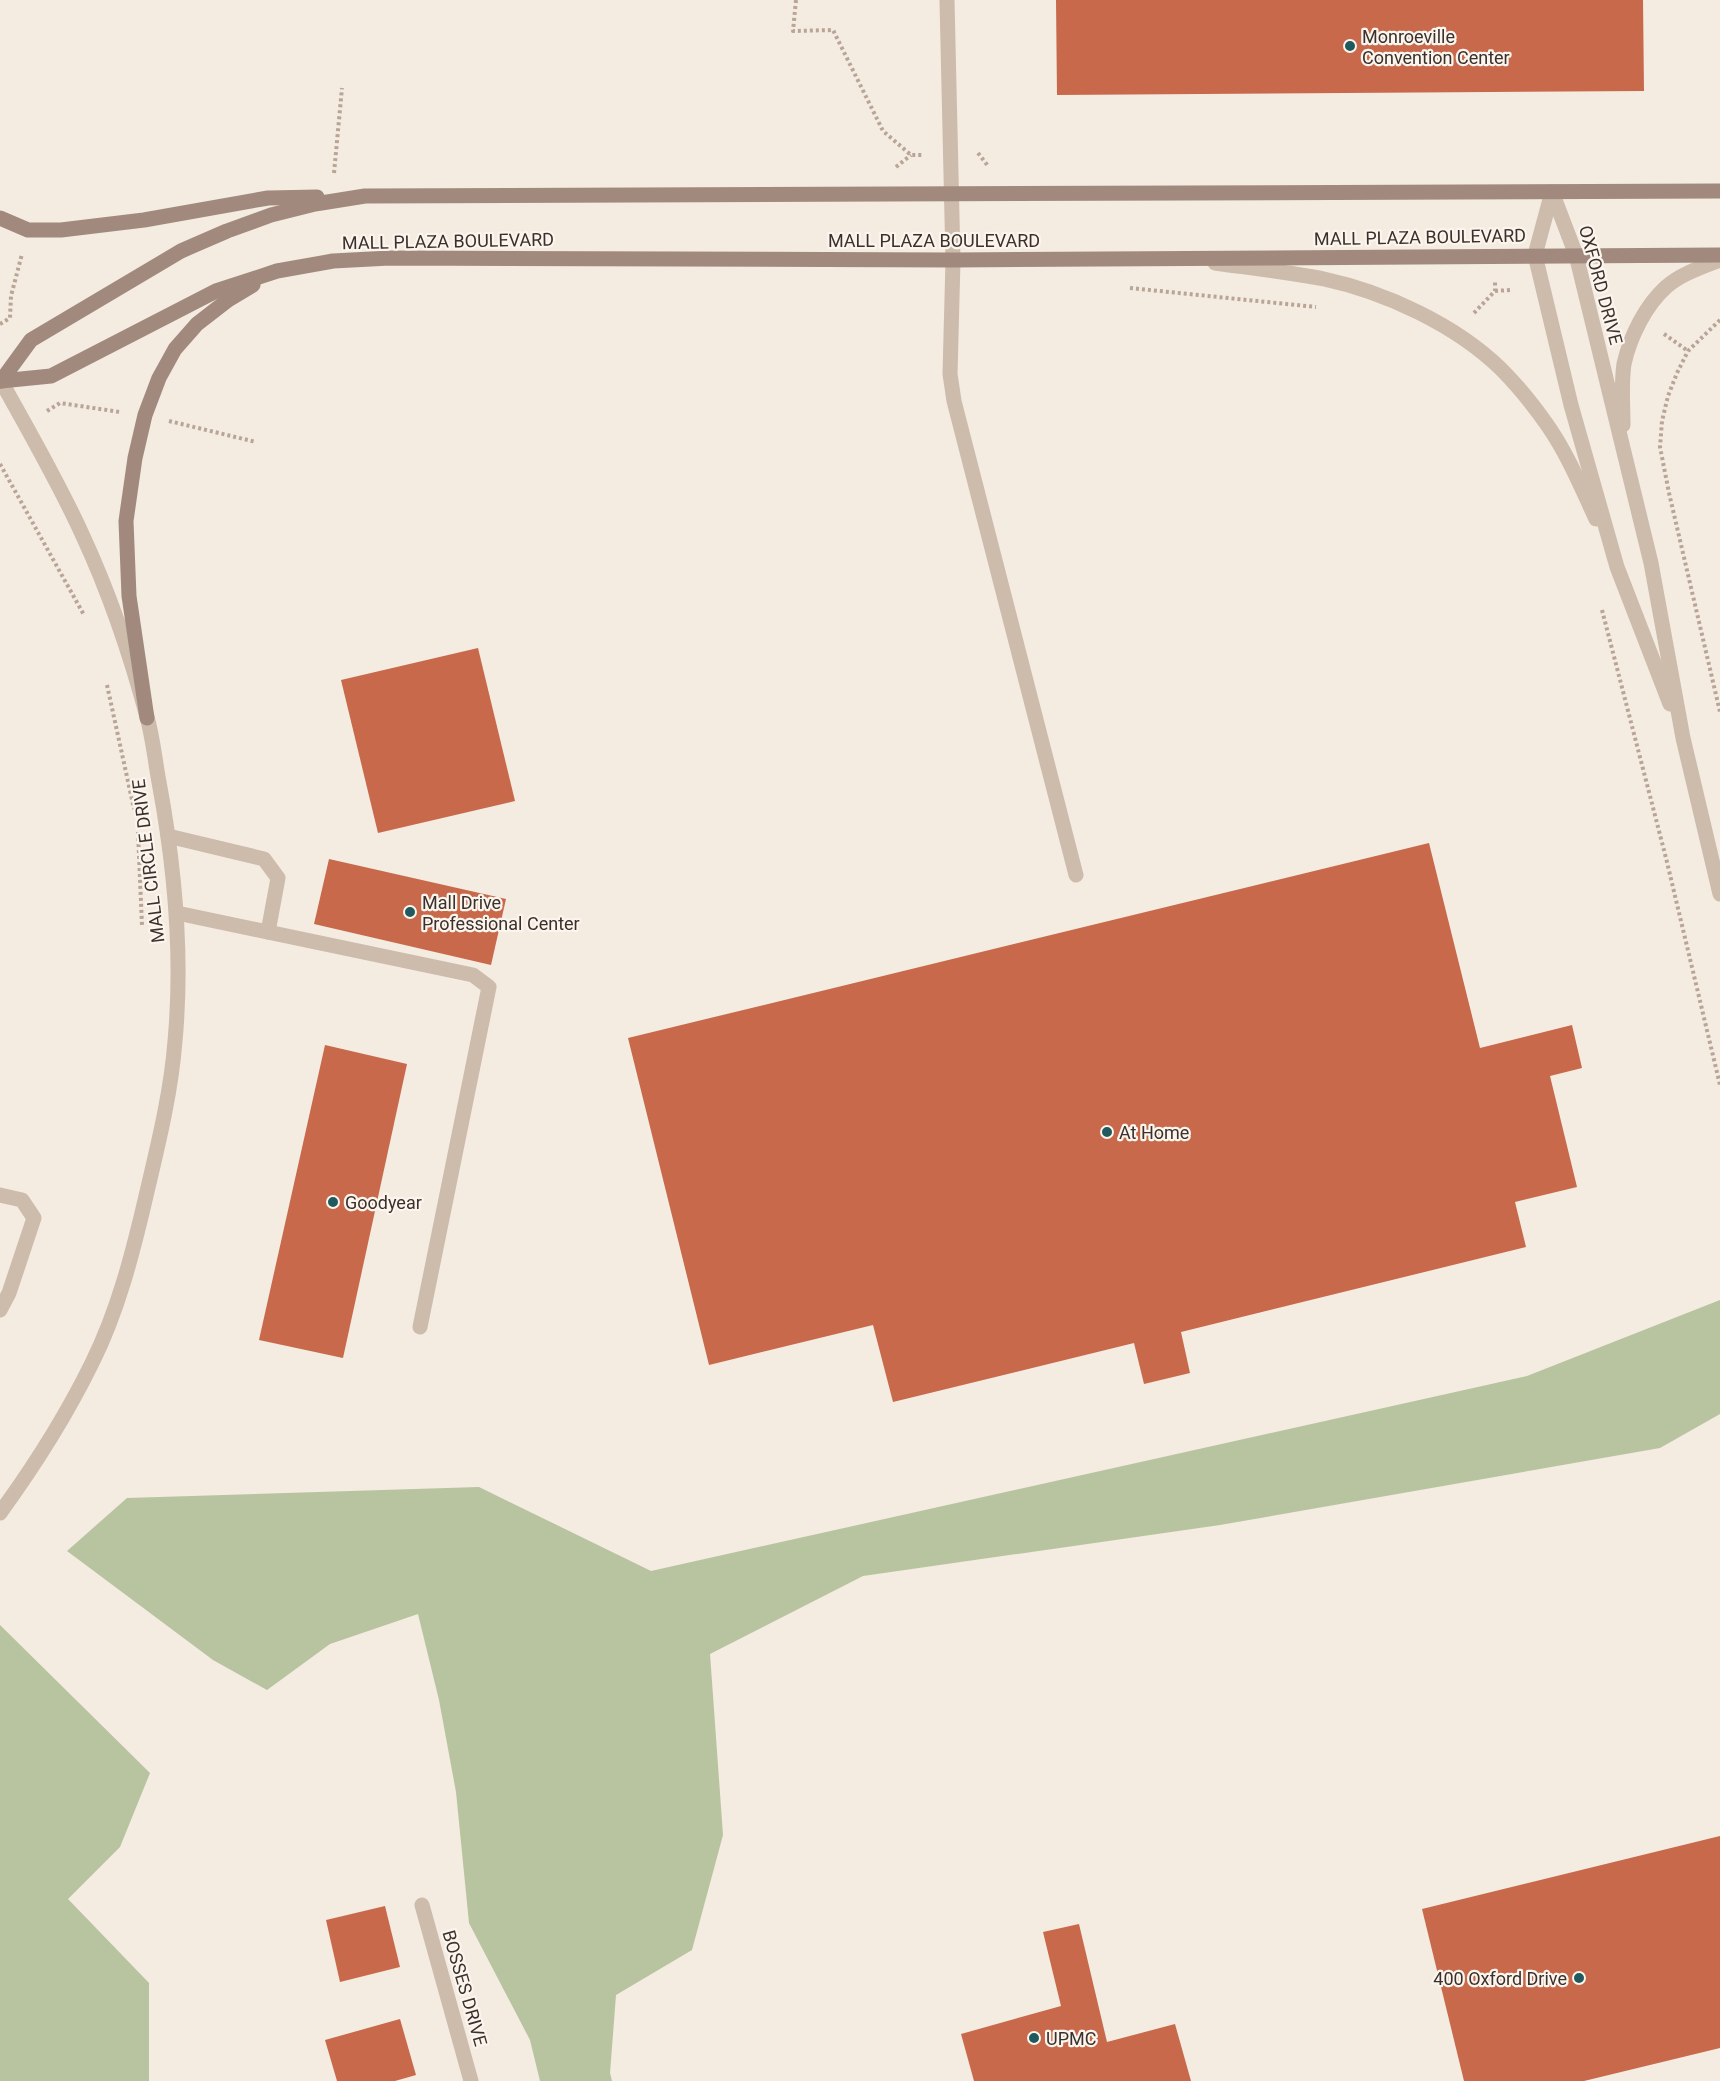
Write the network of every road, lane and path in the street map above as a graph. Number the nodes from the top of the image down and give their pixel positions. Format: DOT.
graph roads {
  1 [pos="796,0"];
  2 [pos="947,0"];
  3 [pos="342,88"];
  4 [pos="975,147"];
  5 [pos="910,155"];
  6 [pos="994,169"];
  7 [pos="334,174"];
  8 [pos="1720,191"];
  9 [pos="1552,192"];
  10 [pos="951,195"];
  11 [pos="365,196"];
  12 [pos="0,218"];
  13 [pos="28,230"];
  14 [pos="1535,255"];
  15 [pos="1576,255"];
  16 [pos="1720,255"];
  17 [pos="1189,258"];
  18 [pos="953,260"];
  19 [pos="1720,260"];
  20 [pos="277,271"];
  21 [pos="1495,274"];
  22 [pos="1119,287"];
  23 [pos="1510,290"];
  24 [pos="1495,291"];
  25 [pos="1324,309"];
  26 [pos="1471,316"];
  27 [pos="1720,320"];
  28 [pos="0,324"];
  29 [pos="1658,330"];
  30 [pos="1688,351"];
  31 [pos="1,380"];
  32 [pos="1623,446"];
  33 [pos="0,464"];
  34 [pos="1617,567"];
  35 [pos="1600,603"];
  36 [pos="85,617"];
  37 [pos="105,676"];
  38 [pos="1720,712"];
  39 [pos="147,718"];
  40 [pos="1683,738"];
  41 [pos="135,815"];
  42 [pos="138,827"];
  43 [pos="168,836"];
  44 [pos="1076,875"];
  45 [pos="1720,894"];
  46 [pos="177,913"];
  47 [pos="142,925"];
  48 [pos="268,932"];
  49 [pos="1720,1085"];
  50 [pos="0,1195"];
  51 [pos="0,1310"];
  52 [pos="420,1327"];
  53 [pos="0,1512"];
  54 [pos="422,1905"];
  55 [pos="471,2081"];
  1 -- 5 [label="path"];
  2 -- 10 [label="street"];
  3 -- 7 [label="path"];
  4 -- 6 [label="path"];
  8 -- 9 [label="main road"];
  9 -- 10 [label="main road"];
  9 -- 14 [label="street, OXFORD DRIVE"];
  9 -- 15 [label="street, OXFORD DRIVE"];
  10 -- 11 [label="main road"];
  10 -- 18 [label="street"];
  11 -- 13 [label="main road"];
  11 -- 31 [label="main road"];
  12 -- 13 [label="main road"];
  13 -- 28 [label="path"];
  14 -- 15 [label="main road, MALL PLAZA BOULEVARD"];
  14 -- 17 [label="main road, MALL PLAZA BOULEVARD"];
  14 -- 34 [label="street, OXFORD DRIVE"];
  15 -- 16 [label="main road, MALL PLAZA BOULEVARD"];
  15 -- 32 [label="street, OXFORD DRIVE"];
  17 -- 18 [label="main road, MALL PLAZA BOULEVARD"];
  17 -- 34 [label="street"];
  18 -- 20 [label="main road, MALL PLAZA BOULEVARD"];
  18 -- 44 [label="street"];
  19 -- 32 [label="street"];
  20 -- 31 [label="main road, MALL PLAZA BOULEVARD"];
  20 -- 39 [label="main road"];
  21 -- 24 [label="path"];
  22 -- 25 [label="path"];
  23 -- 24 [label="path"];
  24 -- 26 [label="path"];
  27 -- 30 [label="path"];
  29 -- 30 [label="path"];
  30 -- 38 [label="path"];
  31 -- 39 [label="street, MALL CIRCLE DRIVE"];
  32 -- 40 [label="street, OXFORD DRIVE"];
  33 -- 36 [label="path"];
  34 -- 40 [label="street, OXFORD DRIVE"];
  35 -- 49 [label="path"];
  37 -- 41 [label="path"];
  39 -- 43 [label="street, MALL CIRCLE DRIVE"];
  40 -- 45 [label="street, OXFORD DRIVE"];
  42 -- 47 [label="path"];
  43 -- 46 [label="street, MALL CIRCLE DRIVE"];
  43 -- 48 [label="street"];
  46 -- 48 [label="street"];
  46 -- 53 [label="street, MALL CIRCLE DRIVE"];
  48 -- 52 [label="street"];
  50 -- 51 [label="street"];
  54 -- 55 [label="street, BOSSES DRIVE"];
}
